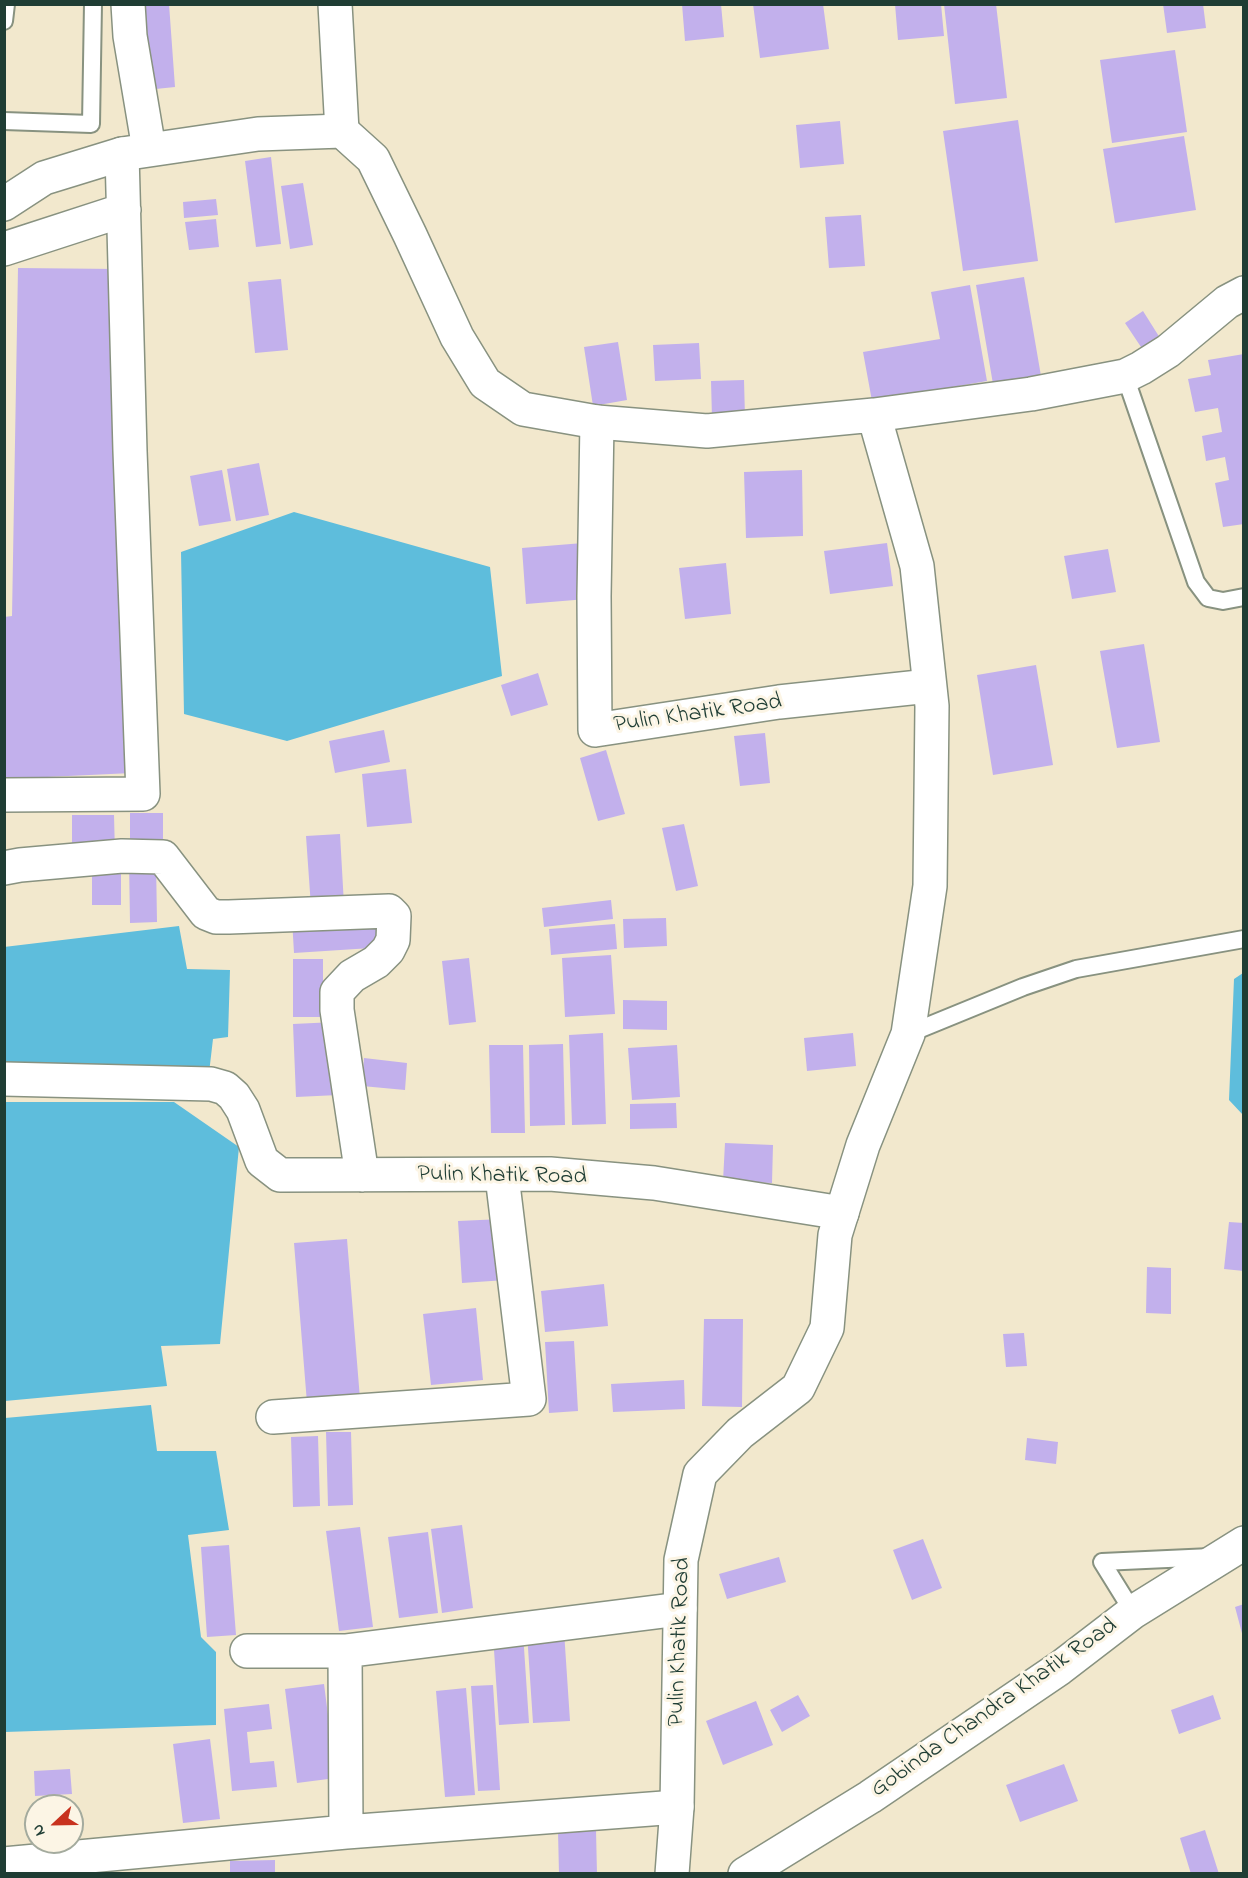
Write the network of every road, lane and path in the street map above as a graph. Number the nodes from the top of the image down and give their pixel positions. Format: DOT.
graph roads {
  1 [pos="6,4"];
  2 [pos="93,4"];
  3 [pos="129,4"];
  4 [pos="335,4"];
  5 [pos="4,21"];
  6 [pos="4,121"];
  7 [pos="342,131"];
  8 [pos="136,151"];
  9 [pos="4,204"];
  10 [pos="124,210"];
  11 [pos="4,249"];
  12 [pos="1244,293"];
  13 [pos="1125,376"];
  14 [pos="874,415"];
  15 [pos="597,422"];
  16 [pos="1244,597"];
  17 [pos="929,686"];
  18 [pos="4,795"];
  19 [pos="4,868"];
  20 [pos="1244,939"];
  21 [pos="908,1034"];
  22 [pos="4,1079"];
  23 [pos="362,1175"];
  24 [pos="502,1176"];
  25 [pos="842,1213"];
  26 [pos="273,1418"];
  27 [pos="1234,1550"];
  28 [pos="680,1609"];
  29 [pos="1133,1612"];
  30 [pos="247,1651"];
  31 [pos="345,1651"];
  32 [pos="677,1807"];
  33 [pos="346,1832"];
  34 [pos="4,1864"];
  35 [pos="672,1874"];
  36 [pos="745,1874"];
  1 -- 5 [label="lane"];
  2 -- 6 [label="lane"];
  3 -- 8 [label="street"];
  4 -- 7 [label="street"];
  7 -- 8 [label="street"];
  7 -- 15 [label="street"];
  8 -- 9 [label="street"];
  8 -- 10 [label="street"];
  10 -- 11 [label="street"];
  10 -- 18 [label="street"];
  12 -- 13 [label="street"];
  13 -- 14 [label="street"];
  13 -- 16 [label="lane"];
  14 -- 15 [label="street"];
  14 -- 17 [label="street, Pulin Khatik Road"];
  15 -- 17 [label="street, Pulin Khatik Road"];
  17 -- 21 [label="street, Pulin Khatik Road"];
  19 -- 23 [label="street"];
  20 -- 21 [label="lane"];
  21 -- 25 [label="street, Pulin Khatik Road"];
  22 -- 23 [label="street, Pulin Khatik Road"];
  23 -- 24 [label="street, Pulin Khatik Road"];
  24 -- 25 [label="street, Pulin Khatik Road"];
  24 -- 26 [label="street"];
  25 -- 28 [label="street, Pulin Khatik Road"];
  27 -- 29 [label="street, Gobinda Chandra Khatik Road"];
  27 -- 29 [label="lane"];
  28 -- 31 [label="street"];
  28 -- 32 [label="street, Pulin Khatik Road"];
  29 -- 36 [label="street, Gobinda Chandra Khatik Road"];
  30 -- 31 [label="street"];
  31 -- 33 [label="street"];
  32 -- 33 [label="street"];
  32 -- 35 [label="street, Pulin Khatik Road"];
  33 -- 34 [label="street"];
}
